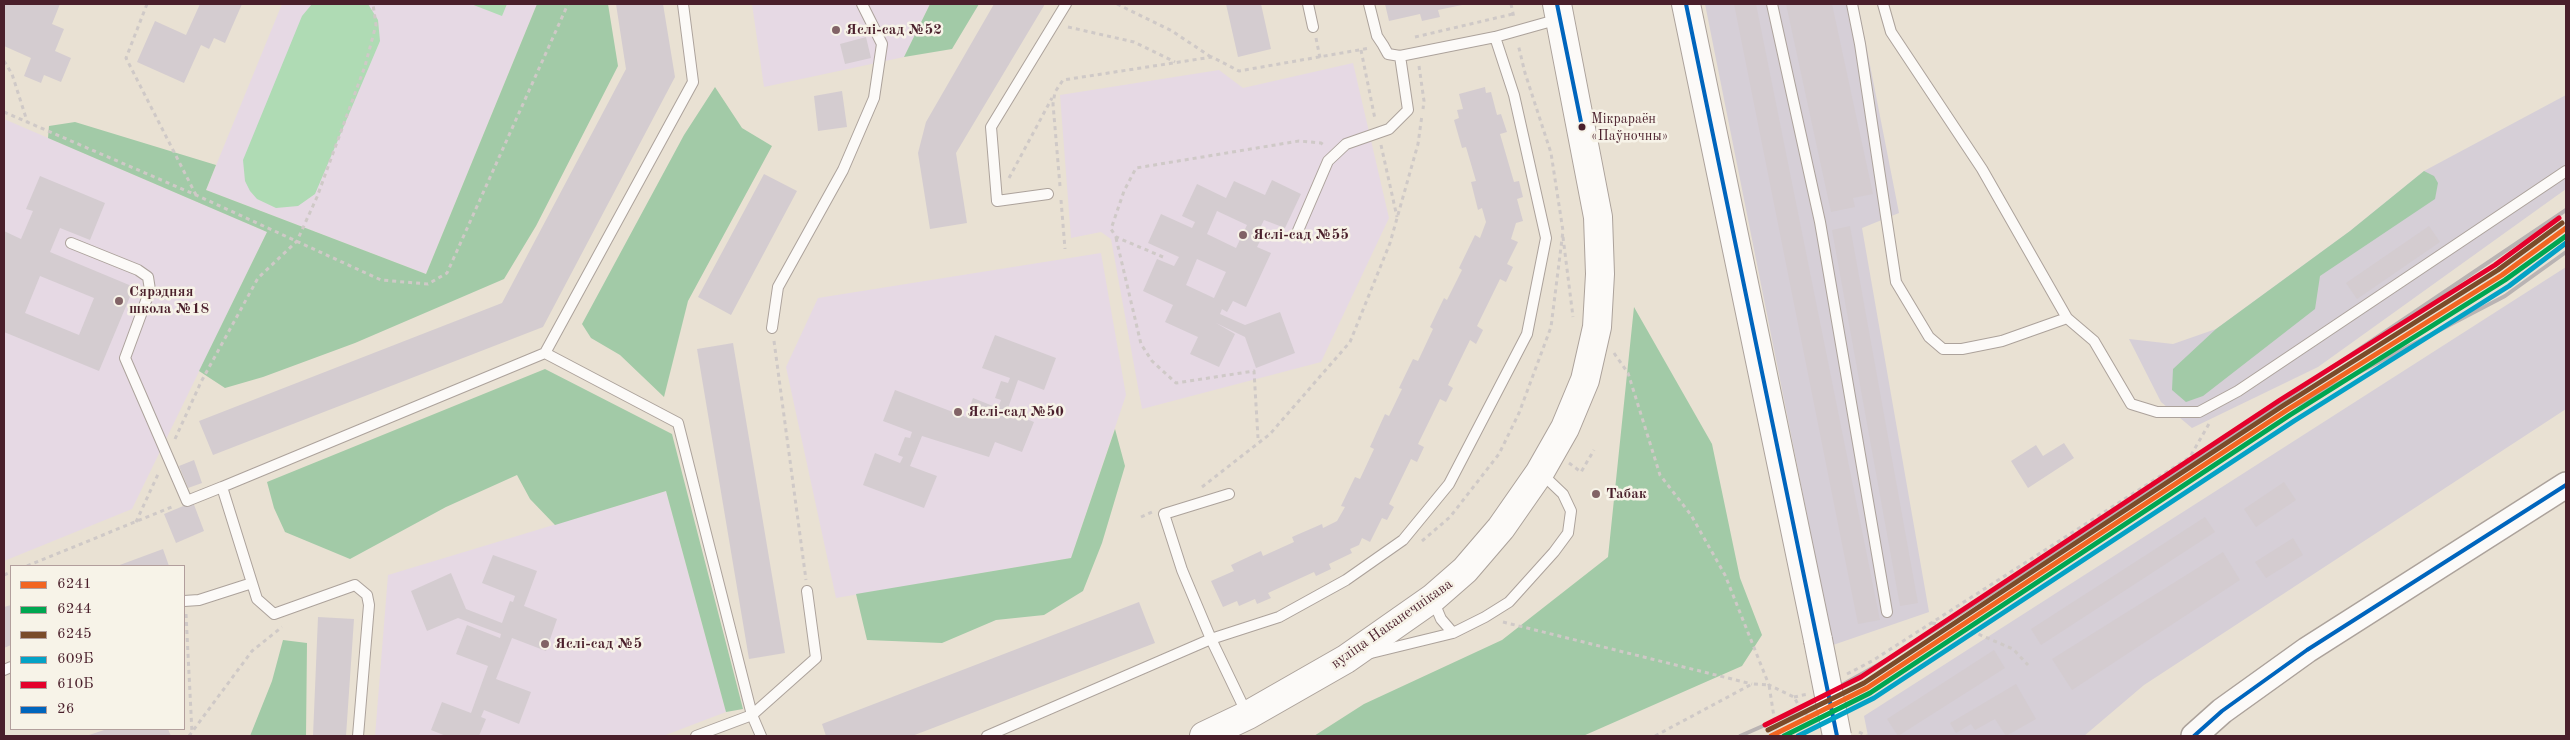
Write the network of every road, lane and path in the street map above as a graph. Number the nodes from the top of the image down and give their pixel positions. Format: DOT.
graph roads {
  1 [pos="147,4"];
  2 [pos="373,4"];
  3 [pos="568,4"];
  4 [pos="684,4"];
  5 [pos="862,4"];
  6 [pos="1066,4"];
  7 [pos="1116,4"];
  8 [pos="1308,4"];
  9 [pos="1369,4"];
  10 [pos="1511,4"];
  11 [pos="1686,4"];
  12 [pos="1772,4"];
  13 [pos="1852,4"];
  14 [pos="1883,4"];
  15 [pos="1558,11"];
  16 [pos="1513,14"];
  17 [pos="1053,24"];
  18 [pos="1313,28"];
  19 [pos="1516,31"];
  20 [pos="1414,37"];
  21 [pos="1495,37"];
  22 [pos="1383,45"];
  23 [pos="1417,52"];
  24 [pos="1400,56"];
  25 [pos="1212,57"];
  26 [pos="1320,58"];
  27 [pos="4,61"];
  28 [pos="1176,63"];
  29 [pos="1055,93"];
  30 [pos="4,112"];
  31 [pos="27,122"];
  32 [pos="1335,155"];
  33 [pos="2566,171"];
  34 [pos="1048,194"];
  35 [pos="196,195"];
  36 [pos="997,201"];
  37 [pos="1297,233"];
  38 [pos="1116,237"];
  39 [pos="297,241"];
  40 [pos="71,243"];
  41 [pos="1065,249"];
  42 [pos="1163,257"];
  43 [pos="2067,318"];
  44 [pos="1597,327"];
  45 [pos="772,328"];
  46 [pos="545,353"];
  47 [pos="2223,399"];
  48 [pos="1258,438"];
  49 [pos="167,455"];
  50 [pos="1540,472"];
  51 [pos="2566,485"];
  52 [pos="222,487"];
  53 [pos="1200,489"];
  54 [pos="1228,494"];
  55 [pos="187,501"];
  56 [pos="1158,509"];
  57 [pos="1141,517"];
  58 [pos="136,522"];
  59 [pos="1416,546"];
  60 [pos="29,565"];
  61 [pos="252,583"];
  62 [pos="807,591"];
  63 [pos="1433,598"];
  64 [pos="185,601"];
  65 [pos="1887,612"];
  66 [pos="1485,617"];
  67 [pos="185,620"];
  68 [pos="288,622"];
  69 [pos="1931,623"];
  70 [pos="1453,633"];
  71 [pos="1211,639"];
  72 [pos="1346,659"];
  73 [pos="2028,665"];
  74 [pos="1840,677"];
  75 [pos="1752,684"];
  76 [pos="1770,685"];
  77 [pos="1816,689"];
  78 [pos="1794,697"];
  79 [pos="752,715"];
  80 [pos="1248,715"];
  81 [pos="1835,731"];
  82 [pos="191,735"];
  83 [pos="358,736"];
  84 [pos="696,736"];
  85 [pos="761,736"];
  86 [pos="987,736"];
  87 [pos="1204,736"];
  88 [pos="1654,736"];
  89 [pos="1777,736"];
  90 [pos="1867,736"];
  91 [pos="2194,736"];
  1 -- 35 [label="path"];
  2 -- 39 [label="path"];
  3 -- 39 [label="path"];
  4 -- 46 [label="lane"];
  5 -- 45 [label="lane"];
  6 -- 17 [label="lane"];
  7 -- 25 [label="path"];
  8 -- 18 [label="lane"];
  9 -- 22 [label="lane"];
  10 -- 16 [label="path"];
  11 -- 81 [label="main road, bridge"];
  12 -- 65 [label="lane"];
  13 -- 43 [label="lane"];
  14 -- 43 [label="lane"];
  15 -- 19 [label="lane"];
  15 -- 44 [label="main road, вуліца Наканечнікава"];
  16 -- 19 [label="path"];
  16 -- 20 [label="path"];
  17 -- 28 [label="path"];
  17 -- 36 [label="lane"];
  18 -- 26 [label="path"];
  19 -- 21 [label="lane"];
  19 -- 59 [label="path"];
  20 -- 22 [label="path"];
  20 -- 23 [label="path"];
  21 -- 23 [label="lane"];
  21 -- 71 [label="lane"];
  22 -- 24 [label="lane"];
  22 -- 26 [label="path"];
  23 -- 24 [label="lane"];
  23 -- 53 [label="path"];
  24 -- 32 [label="lane"];
  25 -- 26 [label="path"];
  25 -- 28 [label="path"];
  27 -- 31 [label="path"];
  28 -- 29 [label="path"];
  29 -- 36 [label="path"];
  29 -- 41 [label="path"];
  30 -- 31 [label="path"];
  31 -- 35 [label="path"];
  32 -- 37 [label="lane"];
  32 -- 38 [label="path"];
  33 -- 47 [label="lane"];
  34 -- 36 [label="lane"];
  35 -- 39 [label="path"];
  38 -- 42 [label="path"];
  38 -- 48 [label="path"];
  39 -- 49 [label="path"];
  40 -- 49 [label="lane"];
  43 -- 47 [label="lane"];
  44 -- 50 [label="main road, вуліца Наканечнікава"];
  44 -- 76 [label="path"];
  45 -- 62 [label="path"];
  46 -- 52 [label="lane"];
  46 -- 79 [label="lane"];
  47 -- 69 [label="path"];
  49 -- 55 [label="lane"];
  49 -- 58 [label="path"];
  50 -- 63 [label="main road, вуліца Наканечнікава"];
  50 -- 66 [label="lane"];
  51 -- 91 [label="street"];
  52 -- 55 [label="lane"];
  52 -- 61 [label="lane"];
  54 -- 71 [label="lane"];
  55 -- 58 [label="path"];
  56 -- 57 [label="path"];
  58 -- 60 [label="path"];
  61 -- 64 [label="lane"];
  61 -- 83 [label="lane"];
  62 -- 79 [label="lane"];
  63 -- 70 [label="lane"];
  63 -- 72 [label="main road, вуліца Наканечнікава"];
  66 -- 70 [label="lane"];
  66 -- 75 [label="path"];
  67 -- 82 [label="path"];
  68 -- 82 [label="path"];
  69 -- 73 [label="path"];
  69 -- 74 [label="path"];
  70 -- 72 [label="lane"];
  71 -- 80 [label="lane"];
  71 -- 86 [label="lane"];
  72 -- 80 [label="main road, вуліца Наканечнікава"];
  75 -- 76 [label="path"];
  75 -- 88 [label="path"];
  76 -- 78 [label="path"];
  76 -- 89 [label="path"];
  77 -- 78 [label="path"];
  78 -- 81 [label="path"];
  79 -- 84 [label="lane"];
  79 -- 85 [label="lane"];
  80 -- 87 [label="main road, вуліца Наканечнікава"];
  81 -- 90 [label="path"];
}
